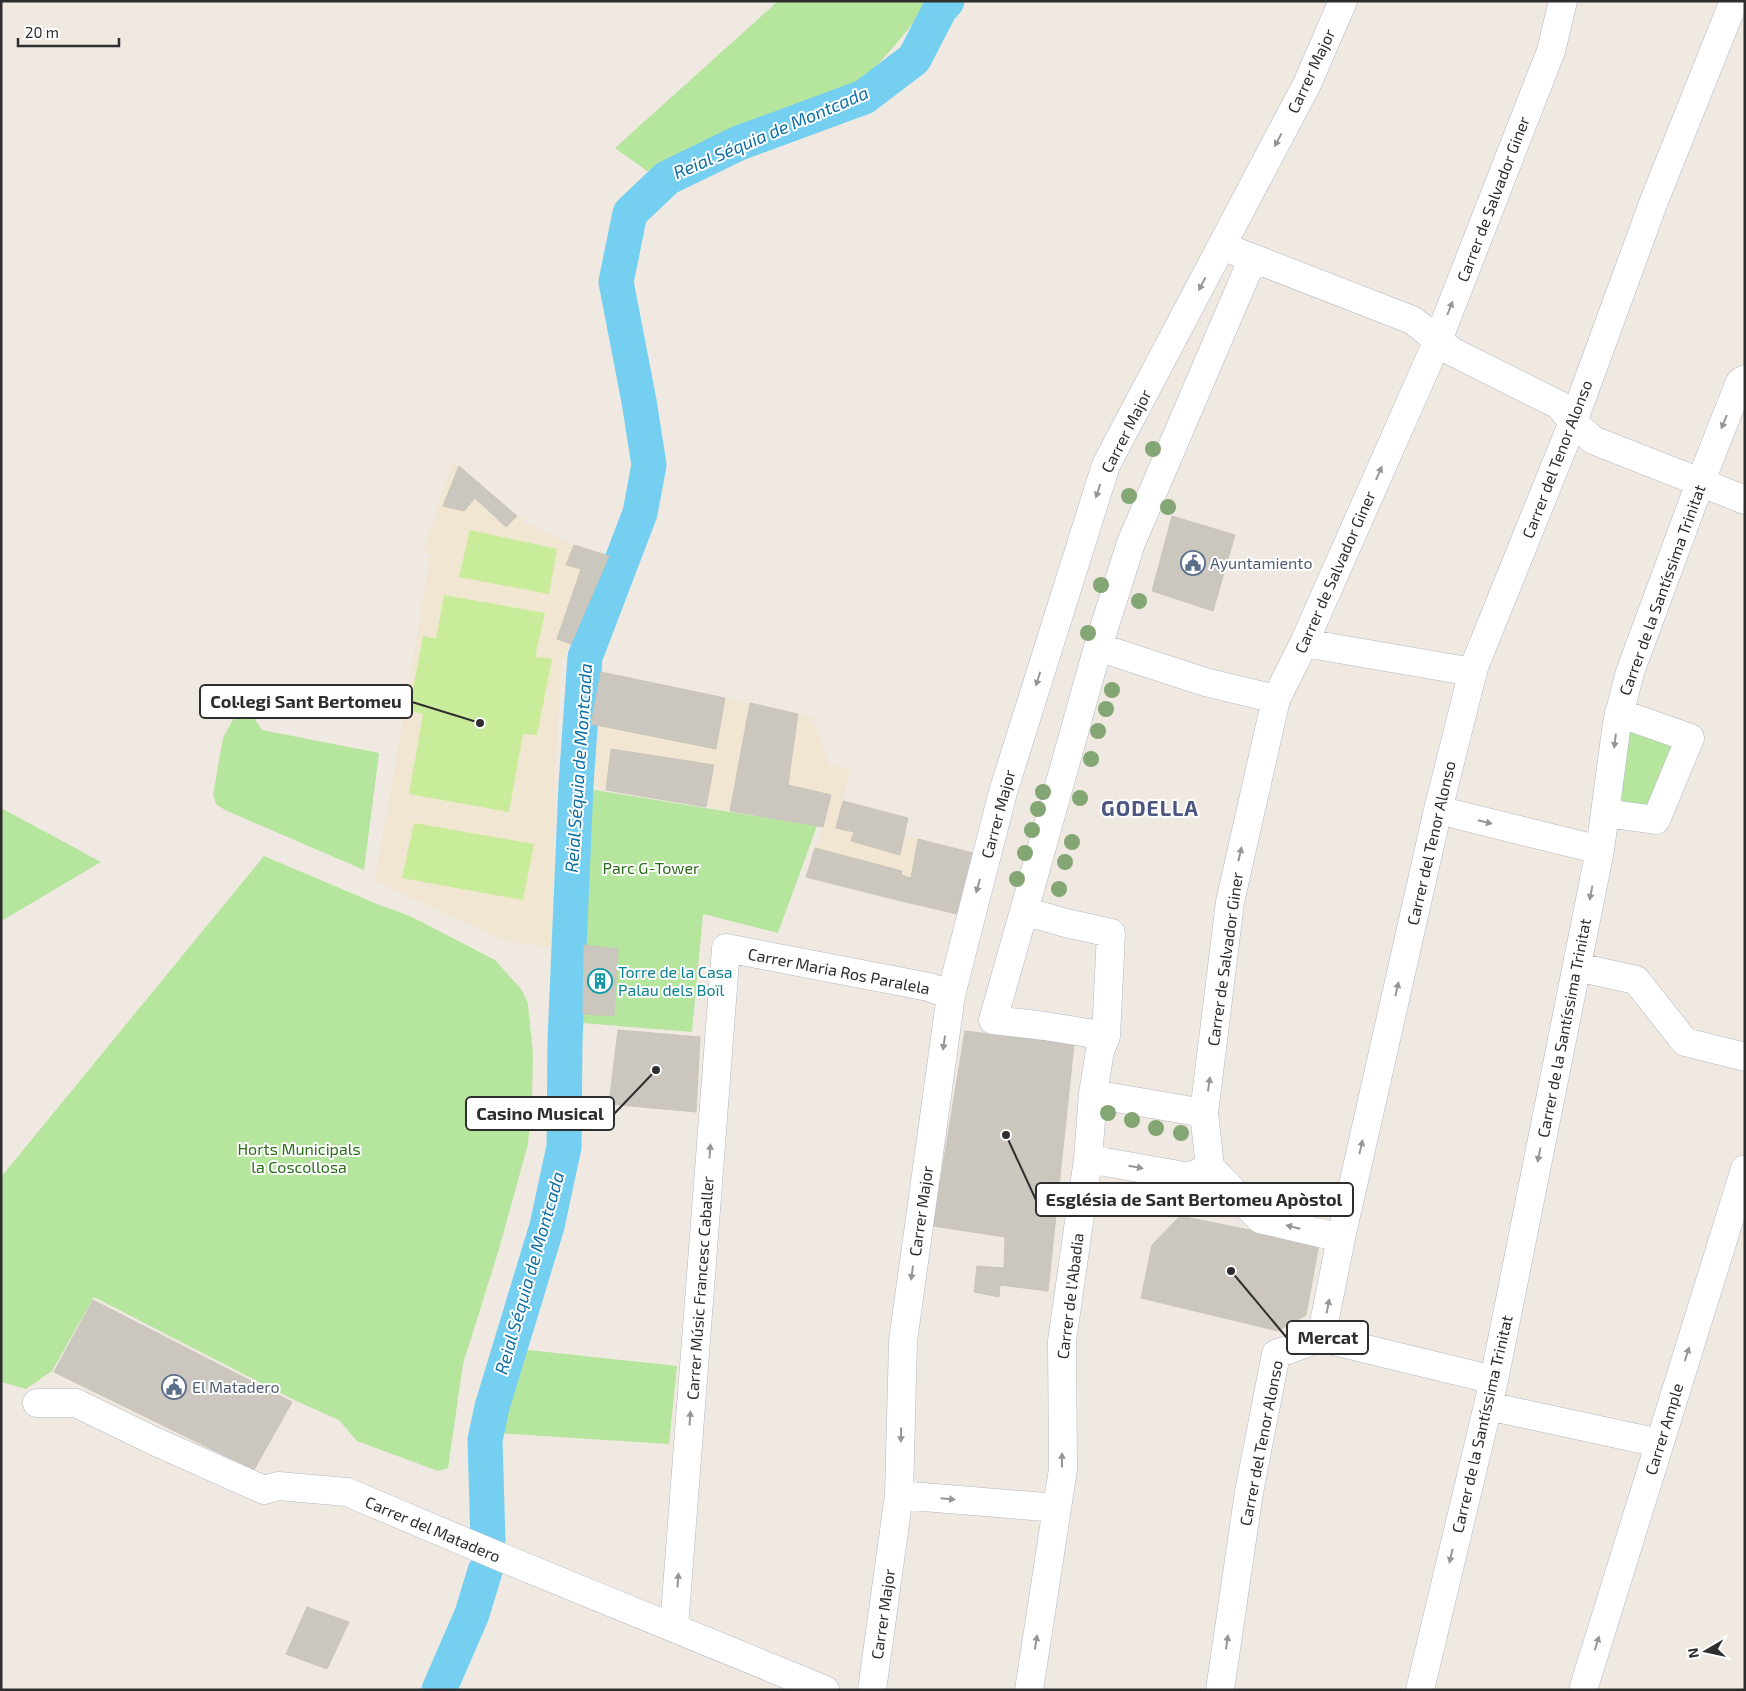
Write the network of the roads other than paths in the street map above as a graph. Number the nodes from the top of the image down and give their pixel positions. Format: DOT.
graph roads {
  1 [pos="1343,1"];
  2 [pos="1562,1"];
  3 [pos="1734,1"];
  4 [pos="1222,246"];
  5 [pos="1253,258"];
  6 [pos="1438,340"];
  7 [pos="1745,379"];
  8 [pos="1573,422"];
  9 [pos="1700,482"];
  10 [pos="1745,500"];
  11 [pos="1304,643"];
  12 [pos="1098,648"];
  13 [pos="1472,672"];
  14 [pos="1276,699"];
  15 [pos="1619,713"];
  16 [pos="1438,810"];
  17 [pos="1605,813"];
  18 [pos="1600,850"];
  19 [pos="1024,911"];
  20 [pos="726,948"];
  21 [pos="1577,967"];
  22 [pos="951,995"];
  23 [pos="1106,1036"];
  24 [pos="1745,1057"];
  25 [pos="1093,1094"];
  26 [pos="1204,1113"];
  27 [pos="1088,1158"];
  28 [pos="1210,1167"];
  29 [pos="1745,1168"];
  30 [pos="1341,1238"];
  31 [pos="1321,1338"];
  32 [pos="1494,1380"];
  33 [pos="37,1403"];
  34 [pos="1488,1406"];
  35 [pos="1660,1443"];
  36 [pos="899,1496"];
  37 [pos="1057,1508"];
  38 [pos="674,1628"];
  39 [pos="825,1690"];
  40 [pos="872,1690"];
  41 [pos="1029,1690"];
  42 [pos="1220,1690"];
  43 [pos="1420,1690"];
  44 [pos="1583,1690"];
  1 -- 4 [label="street, Carrer Major, one-way"];
  6 -- 2 [label="street, Carrer de Salvador Giner, one-way"];
  3 -- 8 [label="street, Carrer del Tenor Alonso"];
  4 -- 5 [label="street"];
  4 -- 22 [label="street, Carrer Major, one-way"];
  5 -- 6 [label="street"];
  5 -- 12 [label="street"];
  6 -- 8 [label="street"];
  11 -- 6 [label="street, Carrer de Salvador Giner, one-way"];
  7 -- 9 [label="street, Carrer de la Santíssima Trinitat, one-way"];
  8 -- 9 [label="street"];
  8 -- 13 [label="street, Carrer del Tenor Alonso"];
  9 -- 10 [label="street"];
  9 -- 15 [label="street, Carrer de la Santíssima Trinitat"];
  11 -- 13 [label="street"];
  11 -- 14 [label="street, Carrer de Salvador Giner"];
  12 -- 14 [label="street"];
  12 -- 19 [label="street"];
  13 -- 16 [label="street, Carrer del Tenor Alonso"];
  26 -- 14 [label="street, Carrer de Salvador Giner, one-way"];
  15 -- 17 [label="street, Carrer de la Santíssima Trinitat, one-way"];
  15 -- 17 [label="street"];
  16 -- 18 [label="street, one-way"];
  30 -- 16 [label="street, Carrer del Tenor Alonso, one-way"];
  17 -- 18 [label="street, Carrer de la Santíssima Trinitat"];
  18 -- 21 [label="street, Carrer de la Santíssima Trinitat, one-way"];
  19 -- 23 [label="street, Carrer de l'Abadia"];
  19 -- 23 [label="street"];
  20 -- 22 [label="street, Carrer Maria Ros Paralela"];
  38 -- 20 [label="street, Carrer Músic Francesc Caballer, one-way"];
  21 -- 24 [label="street"];
  21 -- 32 [label="street, Carrer de la Santíssima Trinitat, one-way"];
  22 -- 36 [label="street, Carrer Major, one-way"];
  23 -- 25 [label="street, Carrer de l'Abadia"];
  25 -- 26 [label="street"];
  25 -- 27 [label="street, Carrer de l'Abadia"];
  26 -- 28 [label="street, Carrer de Salvador Giner"];
  27 -- 28 [label="street, one-way"];
  37 -- 27 [label="street, Carrer de l'Abadia, one-way"];
  30 -- 28 [label="street, one-way"];
  35 -- 29 [label="street, Carrer Ample, one-way"];
  31 -- 30 [label="street, Carrer del Tenor Alonso, one-way"];
  31 -- 32 [label="street"];
  42 -- 31 [label="street, Carrer del Tenor Alonso, one-way"];
  32 -- 34 [label="street, Carrer de la Santíssima Trinitat"];
  33 -- 38 [label="street, Carrer del Matadero"];
  34 -- 35 [label="street"];
  34 -- 43 [label="street, Carrer de la Santíssima Trinitat, one-way"];
  44 -- 35 [label="street, Carrer Ample, one-way"];
  36 -- 37 [label="street, one-way"];
  36 -- 40 [label="street, Carrer Major"];
  41 -- 37 [label="street, Carrer de l'Abadia, one-way"];
  38 -- 39 [label="street, Carrer del Matadero"];
}
